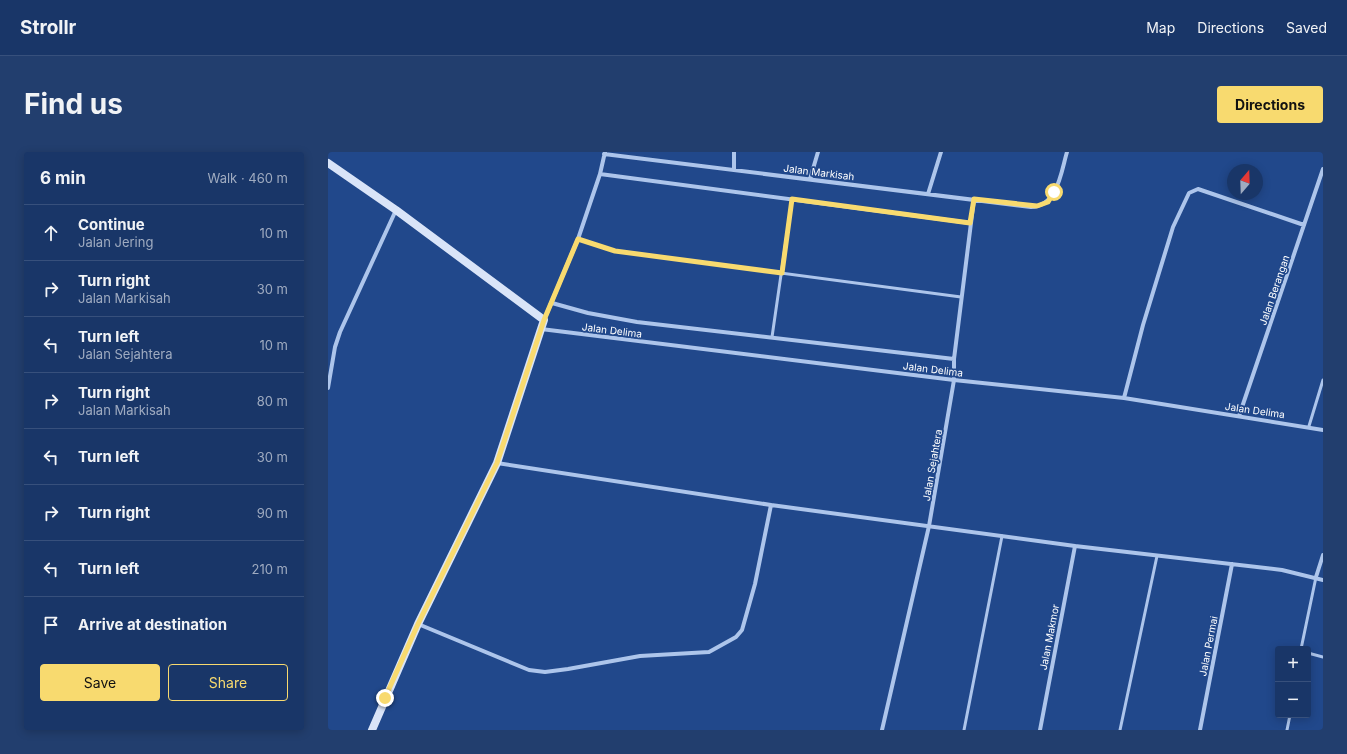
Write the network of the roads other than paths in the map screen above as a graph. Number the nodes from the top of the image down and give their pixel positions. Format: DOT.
graph roads {
  1 [pos="734,152"];
  2 [pos="818,152"];
  3 [pos="941,152"];
  4 [pos="1067,152"];
  5 [pos="604,153"];
  6 [pos="328,163"];
  7 [pos="734,169"];
  8 [pos="1323,169"];
  9 [pos="600,174"];
  10 [pos="810,179"];
  11 [pos="928,194"];
  12 [pos="792,199"];
  13 [pos="974,199"];
  14 [pos="396,210"];
  15 [pos="970,223"];
  16 [pos="1304,225"];
  17 [pos="578,239"];
  18 [pos="782,273"];
  19 [pos="961,297"];
  20 [pos="552,303"];
  21 [pos="544,320"];
  22 [pos="541,329"];
  23 [pos="772,337"];
  24 [pos="954,359"];
  25 [pos="954,380"];
  26 [pos="1323,380"];
  27 [pos="328,388"];
  28 [pos="1124,398"];
  29 [pos="1239,416"];
  30 [pos="1309,426"];
  31 [pos="1323,430"];
  32 [pos="497,463"];
  33 [pos="771,505"];
  34 [pos="929,526"];
  35 [pos="1002,536"];
  36 [pos="1074,546"];
  37 [pos="1323,555"];
  38 [pos="1157,556"];
  39 [pos="1232,564"];
  40 [pos="1316,578"];
  41 [pos="1323,580"];
  42 [pos="418,624"];
  43 [pos="1302,646"];
  44 [pos="1311,654"];
  45 [pos="1323,657"];
  46 [pos="1289,718"];
  47 [pos="372,730"];
  48 [pos="882,730"];
  49 [pos="964,730"];
  50 [pos="1040,730"];
  51 [pos="1120,730"];
  52 [pos="1200,730"];
  53 [pos="1287,730"];
  1 -- 7 [label="street"];
  2 -- 10 [label="street"];
  3 -- 11 [label="street"];
  4 -- 13 [label="street, Jalan Markisah"];
  5 -- 7 [label="street, Jalan Markisah"];
  5 -- 9 [label="street"];
  6 -- 14 [label="street"];
  7 -- 10 [label="street, Jalan Markisah"];
  8 -- 16 [label="street, Jalan Berangan"];
  9 -- 12 [label="street"];
  9 -- 17 [label="street"];
  10 -- 11 [label="street, Jalan Markisah"];
  11 -- 13 [label="street, Jalan Markisah"];
  12 -- 15 [label="street"];
  12 -- 18 [label="lane"];
  13 -- 15 [label="street, Jalan Sejahtera"];
  14 -- 21 [label="street"];
  14 -- 27 [label="street"];
  15 -- 19 [label="street, Jalan Sejahtera"];
  16 -- 28 [label="street"];
  16 -- 29 [label="street, Jalan Berangan"];
  17 -- 18 [label="lane"];
  17 -- 20 [label="street"];
  18 -- 19 [label="lane"];
  18 -- 23 [label="lane"];
  19 -- 24 [label="street, Jalan Sejahtera"];
  20 -- 21 [label="street"];
  20 -- 23 [label="street, Jalan Delima"];
  21 -- 22 [label="street"];
  22 -- 25 [label="street, Jalan Delima"];
  22 -- 32 [label="street"];
  23 -- 24 [label="street, Jalan Delima"];
  24 -- 25 [label="street, Jalan Sejahtera"];
  25 -- 28 [label="street, Jalan Delima"];
  25 -- 34 [label="street, Jalan Sejahtera"];
  26 -- 30 [label="lane"];
  28 -- 29 [label="street, Jalan Delima"];
  29 -- 30 [label="street, Jalan Delima"];
  30 -- 31 [label="street, Jalan Delima"];
  32 -- 33 [label="street"];
  32 -- 42 [label="street"];
  33 -- 34 [label="street"];
  33 -- 42 [label="street"];
  34 -- 35 [label="street"];
  34 -- 48 [label="street, Jalan Sejahtera"];
  35 -- 36 [label="street"];
  35 -- 49 [label="lane"];
  36 -- 38 [label="street"];
  36 -- 50 [label="street, Jalan Makmor"];
  37 -- 40 [label="street"];
  38 -- 39 [label="street"];
  38 -- 51 [label="lane"];
  39 -- 40 [label="street"];
  39 -- 52 [label="street, Jalan Permai"];
  40 -- 41 [label="street"];
  40 -- 43 [label="lane"];
  42 -- 47 [label="street"];
  44 -- 45 [label="lane"];
  46 -- 53 [label="lane"];
}
